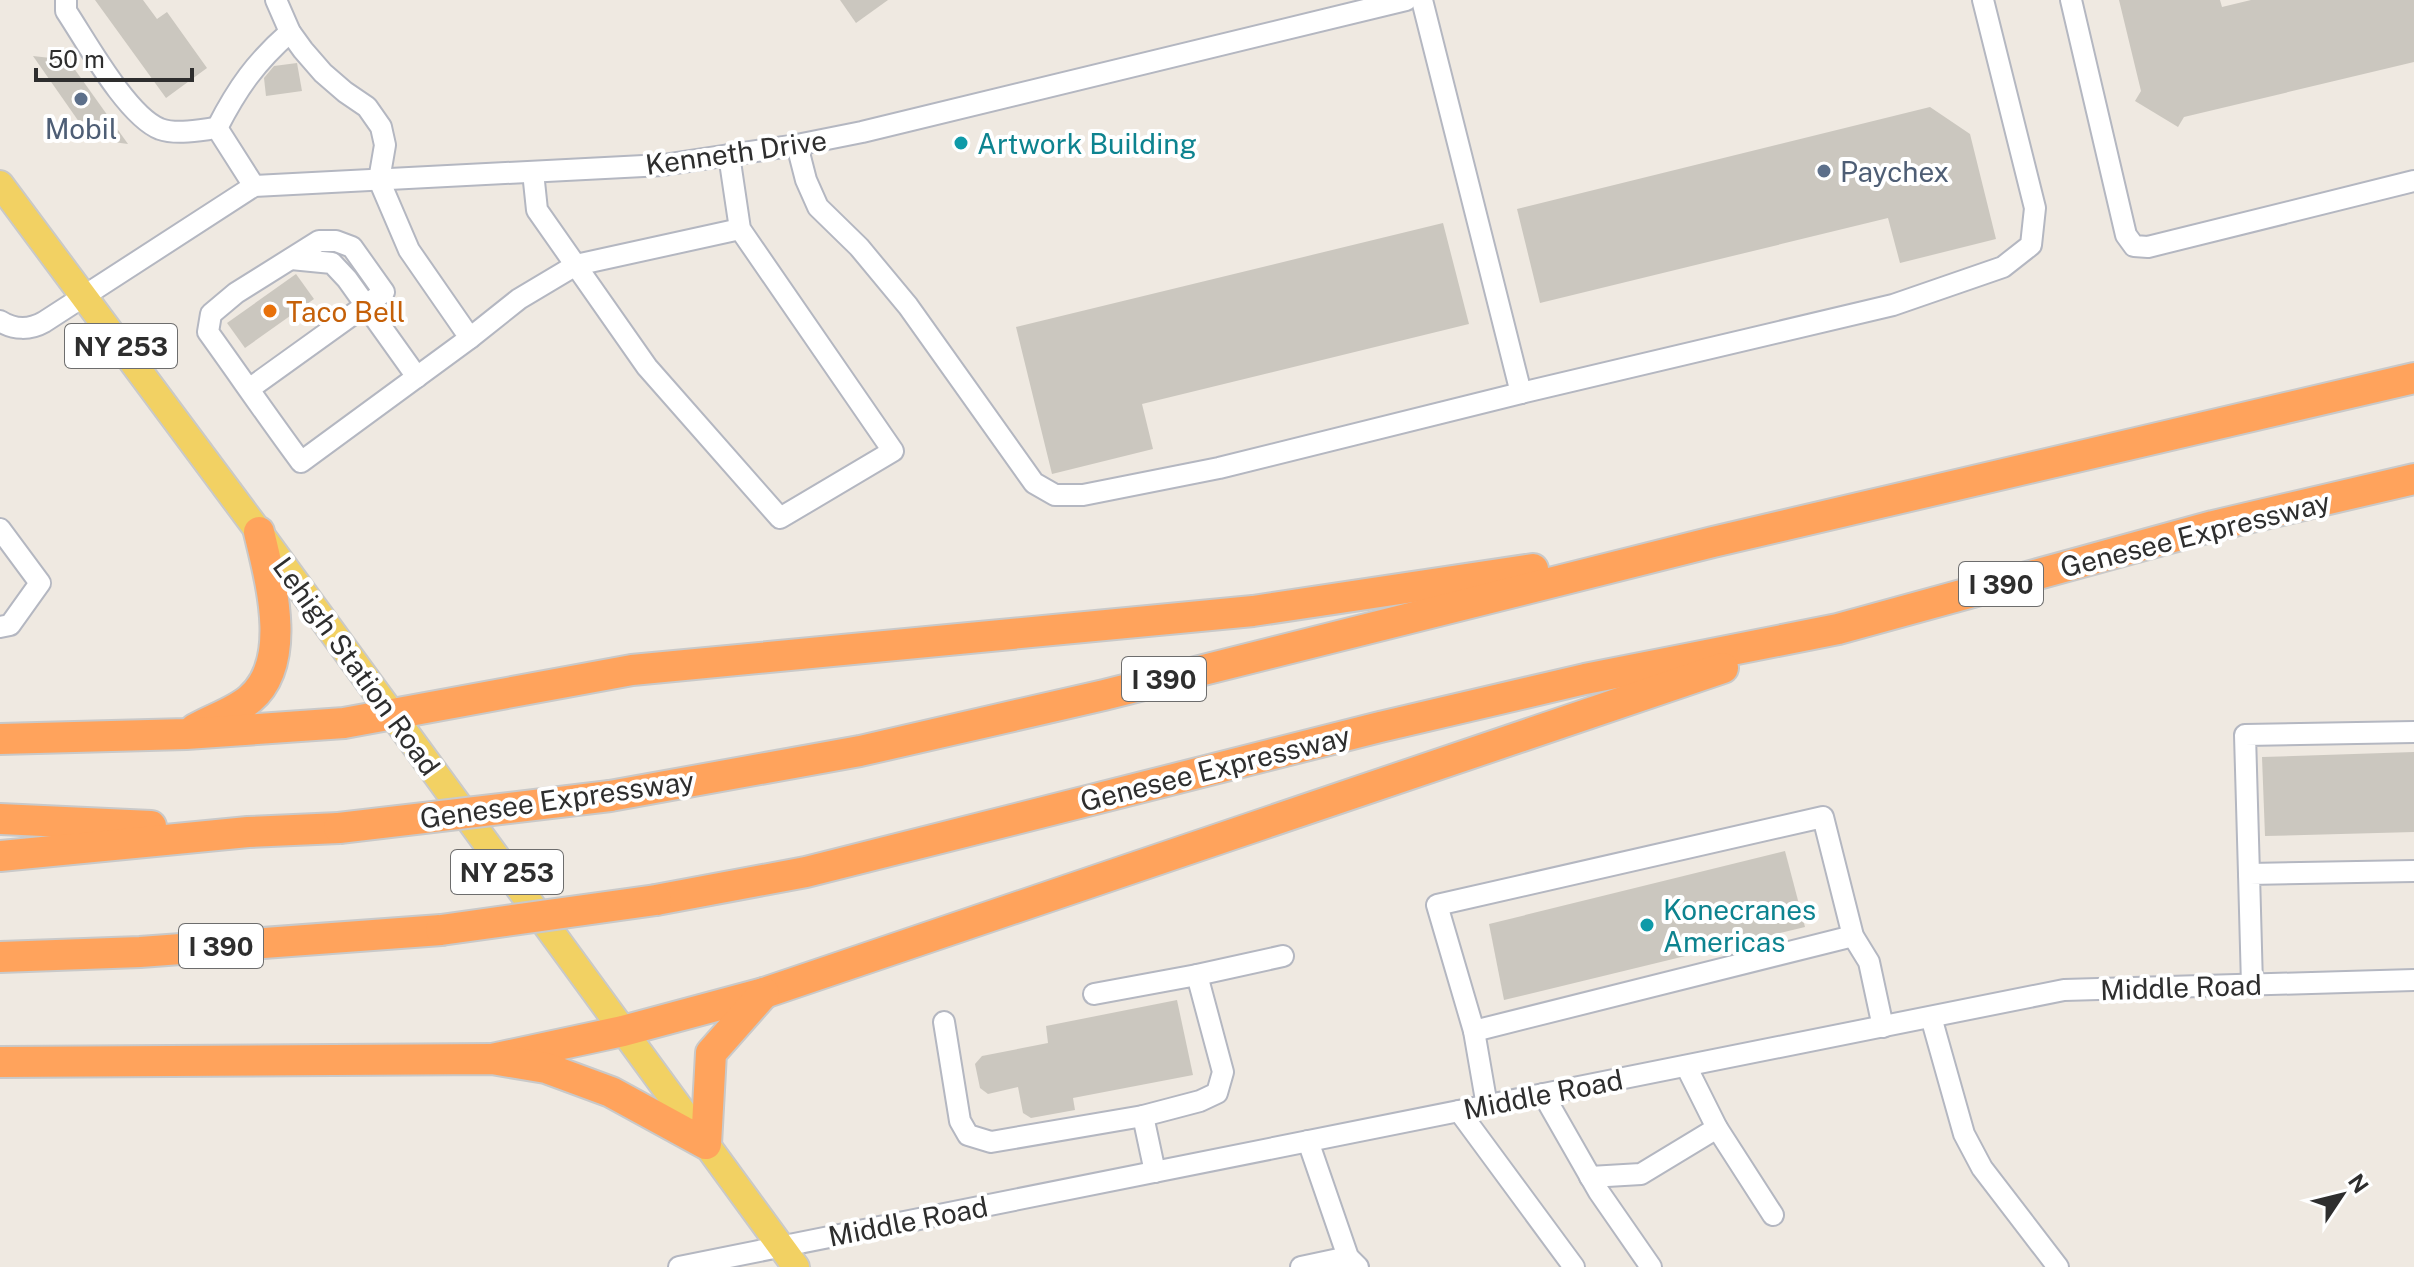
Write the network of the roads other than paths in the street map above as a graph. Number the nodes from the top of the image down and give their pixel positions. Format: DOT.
graph roads {
  1 [pos="66,0"];
  2 [pos="276,0"];
  3 [pos="1406,0"];
  4 [pos="1422,0"];
  5 [pos="1983,0"];
  6 [pos="2071,0"];
  7 [pos="290,32"];
  8 [pos="217,128"];
  9 [pos="797,145"];
  10 [pos="729,155"];
  11 [pos="533,172"];
  12 [pos="379,180"];
  13 [pos="2414,181"];
  14 [pos="0,184"];
  15 [pos="254,186"];
  16 [pos="740,229"];
  17 [pos="291,259"];
  18 [pos="576,265"];
  19 [pos="83,296"];
  20 [pos="365,306"];
  21 [pos="0,321"];
  22 [pos="470,338"];
  23 [pos="417,377"];
  24 [pos="2414,378"];
  25 [pos="249,389"];
  26 [pos="1521,393"];
  27 [pos="2414,479"];
  28 [pos="0,529"];
  29 [pos="259,532"];
  30 [pos="1713,542"];
  31 [pos="0,627"];
  32 [pos="1838,629"];
  33 [pos="391,712"];
  34 [pos="2414,732"];
  35 [pos="186,734"];
  36 [pos="0,739"];
  37 [pos="0,819"];
  38 [pos="248,832"];
  39 [pos="0,856"];
  40 [pos="2414,871"];
  41 [pos="2249,874"];
  42 [pos="1853,936"];
  43 [pos="1283,956"];
  44 [pos="0,957"];
  45 [pos="1197,975"];
  46 [pos="2414,980"];
  47 [pos="2252,985"];
  48 [pos="764,993"];
  49 [pos="1094,994"];
  50 [pos="1931,1017"];
  51 [pos="944,1022"];
  52 [pos="1883,1027"];
  53 [pos="623,1031"];
  54 [pos="1474,1031"];
  55 [pos="492,1059"];
  56 [pos="0,1062"];
  57 [pos="1686,1066"];
  58 [pos="1543,1094"];
  59 [pos="1487,1106"];
  60 [pos="1459,1111"];
  61 [pos="1143,1116"];
  62 [pos="1717,1128"];
  63 [pos="1308,1141"];
  64 [pos="706,1144"];
  65 [pos="1155,1172"];
  66 [pos="1590,1177"];
  67 [pos="1773,1215"];
  68 [pos="788,1257"];
  69 [pos="1353,1262"];
  70 [pos="679,1267"];
  71 [pos="1301,1267"];
  72 [pos="1574,1267"];
  73 [pos="1651,1267"];
  74 [pos="2058,1267"];
  1 -- 8 [label="street"];
  2 -- 7 [label="street"];
  3 -- 9 [label="street, Kenneth Drive"];
  4 -- 26 [label="street"];
  5 -- 26 [label="street"];
  6 -- 13 [label="street"];
  7 -- 8 [label="street"];
  7 -- 12 [label="street"];
  8 -- 15 [label="street"];
  9 -- 10 [label="street, Kenneth Drive"];
  9 -- 26 [label="street"];
  10 -- 11 [label="street, Kenneth Drive"];
  10 -- 16 [label="street"];
  11 -- 12 [label="street, Kenneth Drive"];
  11 -- 18 [label="street"];
  12 -- 15 [label="street, Kenneth Drive"];
  12 -- 22 [label="street"];
  14 -- 19 [label="main road, Lehigh Station Road / NY 253"];
  15 -- 19 [label="street"];
  16 -- 18 [label="street"];
  16 -- 18 [label="street"];
  17 -- 20 [label="street"];
  17 -- 20 [label="street"];
  17 -- 25 [label="street"];
  18 -- 22 [label="street"];
  19 -- 21 [label="street"];
  19 -- 29 [label="main road, Lehigh Station Road / NY 253"];
  20 -- 23 [label="street"];
  20 -- 25 [label="street"];
  22 -- 23 [label="street"];
  23 -- 25 [label="street"];
  24 -- 30 [label="highway, Genesee Expressway / I 390"];
  27 -- 32 [label="highway, Genesee Expressway / I 390"];
  28 -- 31 [label="street"];
  29 -- 33 [label="main road, Lehigh Station Road / NY 253"];
  29 -- 35 [label="highway"];
  30 -- 33 [label="highway"];
  30 -- 38 [label="highway, Genesee Expressway / I 390, bridge"];
  32 -- 44 [label="highway, Genesee Expressway / I 390, bridge"];
  32 -- 48 [label="highway"];
  33 -- 35 [label="highway"];
  33 -- 53 [label="main road, Lehigh Station Road / NY 253"];
  34 -- 41 [label="street"];
  35 -- 36 [label="highway"];
  37 -- 38 [label="highway"];
  38 -- 39 [label="highway, Genesee Expressway / I 390"];
  40 -- 41 [label="street"];
  41 -- 47 [label="street"];
  42 -- 52 [label="street"];
  42 -- 54 [label="street"];
  42 -- 54 [label="street"];
  43 -- 45 [label="street"];
  45 -- 49 [label="street"];
  45 -- 61 [label="street"];
  46 -- 47 [label="street, Middle Road"];
  47 -- 50 [label="street, Middle Road"];
  48 -- 53 [label="highway"];
  48 -- 64 [label="highway"];
  50 -- 52 [label="street, Middle Road"];
  50 -- 74 [label="street"];
  51 -- 61 [label="street"];
  52 -- 57 [label="street, Middle Road"];
  53 -- 55 [label="highway"];
  53 -- 64 [label="main road, Lehigh Station Road / NY 253"];
  54 -- 59 [label="street"];
  55 -- 56 [label="highway"];
  55 -- 64 [label="highway"];
  57 -- 58 [label="street, Middle Road"];
  57 -- 62 [label="street"];
  58 -- 59 [label="street, Middle Road"];
  58 -- 66 [label="street"];
  59 -- 60 [label="street, Middle Road"];
  60 -- 63 [label="street, Middle Road"];
  60 -- 72 [label="street"];
  61 -- 65 [label="street"];
  62 -- 66 [label="street"];
  62 -- 67 [label="street"];
  63 -- 65 [label="street, Middle Road"];
  63 -- 69 [label="street"];
  64 -- 68 [label="main road, Lehigh Station Road / NY 253"];
  65 -- 68 [label="street, Middle Road"];
  66 -- 73 [label="street"];
  68 -- 70 [label="street, Middle Road"];
  69 -- 71 [label="street"];
}
